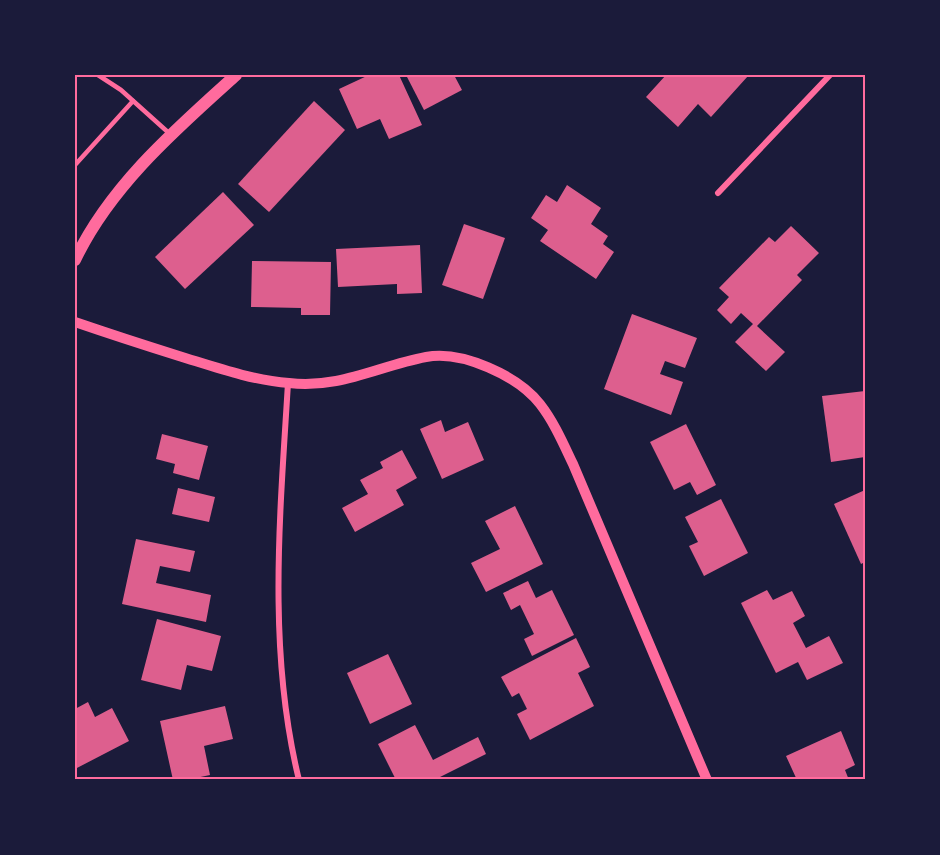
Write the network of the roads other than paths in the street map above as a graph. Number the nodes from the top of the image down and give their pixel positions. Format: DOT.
graph roads {
  1 [pos="98,75"];
  2 [pos="236,75"];
  3 [pos="830,75"];
  4 [pos="133,101"];
  5 [pos="172,136"];
  6 [pos="75,165"];
  7 [pos="718,193"];
  8 [pos="75,260"];
  9 [pos="75,322"];
  10 [pos="288,383"];
  11 [pos="299,780"];
  12 [pos="707,780"];
  1 -- 4 [label="lane"];
  2 -- 5 [label="main road"];
  3 -- 7 [label="street"];
  4 -- 5 [label="lane"];
  4 -- 6 [label="lane"];
  5 -- 8 [label="main road"];
  9 -- 10 [label="street"];
  10 -- 11 [label="street"];
  10 -- 12 [label="street"];
}
